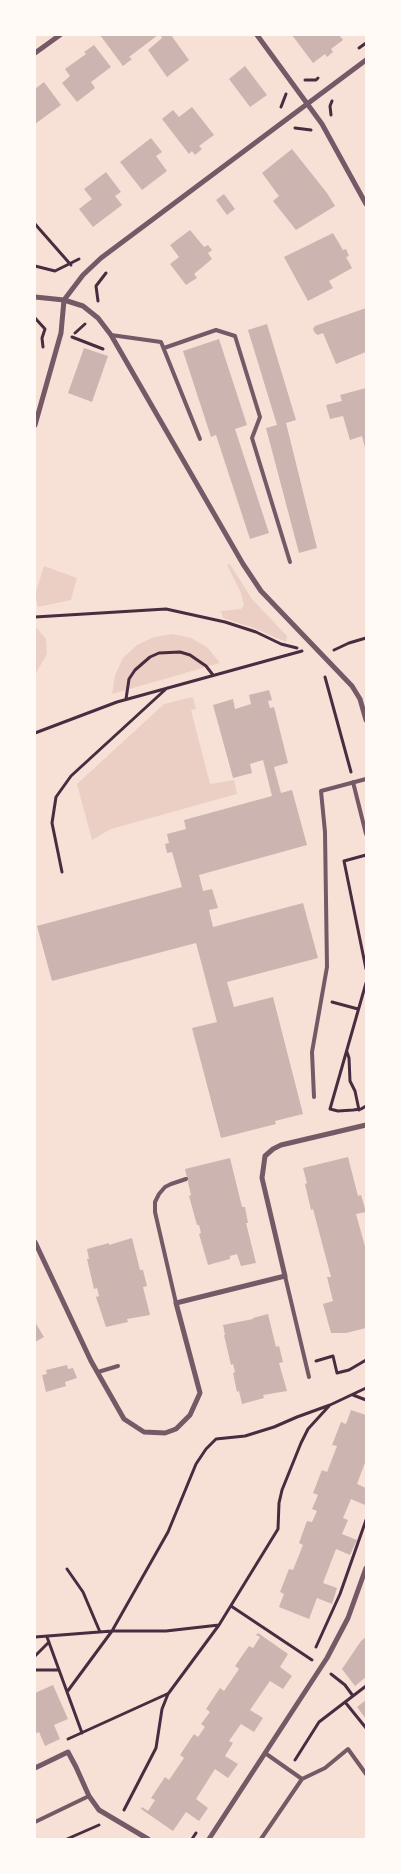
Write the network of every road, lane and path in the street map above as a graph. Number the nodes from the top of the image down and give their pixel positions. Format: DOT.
graph roads {
  1 [pos="60,35"];
  2 [pos="256,35"];
  3 [pos="35,53"];
  4 [pos="366,60"];
  5 [pos="339,96"];
  6 [pos="308,103"];
  7 [pos="331,117"];
  8 [pos="366,204"];
  9 [pos="35,225"];
  10 [pos="35,266"];
  11 [pos="96,286"];
  12 [pos="35,297"];
  13 [pos="64,300"];
  14 [pos="98,302"];
  15 [pos="35,318"];
  16 [pos="86,323"];
  17 [pos="111,334"];
  18 [pos="164,348"];
  19 [pos="104,349"];
  20 [pos="43,356"];
  21 [pos="35,425"];
  22 [pos="200,439"];
  23 [pos="290,562"];
  24 [pos="35,617"];
  25 [pos="366,638"];
  26 [pos="332,652"];
  27 [pos="212,675"];
  28 [pos="325,677"];
  29 [pos="169,686"];
  30 [pos="126,699"];
  31 [pos="366,720"];
  32 [pos="35,734"];
  33 [pos="366,779"];
  34 [pos="353,782"];
  35 [pos="366,834"];
  36 [pos="366,856"];
  37 [pos="62,872"];
  38 [pos="366,969"];
  39 [pos="366,983"];
  40 [pos="341,1004"];
  41 [pos="358,1008"];
  42 [pos="346,1052"];
  43 [pos="314,1097"];
  44 [pos="366,1106"];
  45 [pos="359,1110"];
  46 [pos="366,1125"];
  47 [pos="186,1179"];
  48 [pos="35,1242"];
  49 [pos="285,1276"];
  50 [pos="176,1303"];
  51 [pos="366,1360"];
  52 [pos="316,1361"];
  53 [pos="118,1366"];
  54 [pos="98,1372"];
  55 [pos="309,1377"];
  56 [pos="366,1388"];
  57 [pos="352,1395"];
  58 [pos="366,1400"];
  59 [pos="330,1405"];
  60 [pos="366,1520"];
  61 [pos="366,1568"];
  62 [pos="68,1569"];
  63 [pos="231,1606"];
  64 [pos="219,1625"];
  65 [pos="112,1631"];
  66 [pos="100,1632"];
  67 [pos="46,1636"];
  68 [pos="35,1637"];
  69 [pos="49,1642"];
  70 [pos="35,1656"];
  71 [pos="35,1670"];
  72 [pos="59,1670"];
  73 [pos="345,1685"];
  74 [pos="366,1686"];
  75 [pos="67,1692"];
  76 [pos="168,1694"];
  77 [pos="353,1696"];
  78 [pos="345,1702"];
  79 [pos="366,1728"];
  80 [pos="266,1753"];
  81 [pos="35,1768"];
  82 [pos="289,1770"];
  83 [pos="366,1774"];
  84 [pos="302,1779"];
  85 [pos="89,1796"];
  86 [pos="124,1808"];
  87 [pos="113,1820"];
  88 [pos="35,1822"];
  89 [pos="67,1839"];
  90 [pos="148,1839"];
  91 [pos="209,1839"];
  92 [pos="262,1839"];
  1 -- 3 [label="street"];
  2 -- 6 [label="street"];
  4 -- 6 [label="street"];
  5 -- 7 [label="path"];
  6 -- 8 [label="street"];
  6 -- 13 [label="street"];
  9 -- 10 [label="path"];
  11 -- 14 [label="path"];
  12 -- 13 [label="street"];
  13 -- 17 [label="street"];
  13 -- 21 [label="street"];
  15 -- 20 [label="path"];
  16 -- 19 [label="path"];
  17 -- 18 [label="lane"];
  17 -- 31 [label="street"];
  18 -- 22 [label="lane"];
  18 -- 23 [label="lane"];
  24 -- 27 [label="path"];
  25 -- 26 [label="path"];
  27 -- 29 [label="path"];
  27 -- 30 [label="path"];
  28 -- 34 [label="path"];
  29 -- 30 [label="path"];
  29 -- 37 [label="path"];
  30 -- 32 [label="path"];
  33 -- 34 [label="lane"];
  34 -- 35 [label="lane"];
  34 -- 43 [label="lane"];
  36 -- 38 [label="path"];
  39 -- 41 [label="path"];
  40 -- 41 [label="path"];
  41 -- 42 [label="path"];
  42 -- 45 [label="path"];
  42 -- 45 [label="path"];
  44 -- 45 [label="path"];
  46 -- 49 [label="street"];
  47 -- 50 [label="lane"];
  48 -- 54 [label="street"];
  49 -- 50 [label="street"];
  49 -- 55 [label="lane"];
  50 -- 54 [label="street"];
  51 -- 52 [label="path"];
  53 -- 54 [label="lane"];
  56 -- 57 [label="path"];
  57 -- 58 [label="path"];
  57 -- 59 [label="path"];
  59 -- 63 [label="path"];
  59 -- 65 [label="path"];
  60 -- 63 [label="path"];
  61 -- 80 [label="street"];
  62 -- 66 [label="path"];
  63 -- 64 [label="path"];
  64 -- 65 [label="path"];
  64 -- 76 [label="path"];
  65 -- 66 [label="path"];
  65 -- 75 [label="path"];
  66 -- 67 [label="path"];
  67 -- 68 [label="path"];
  67 -- 69 [label="path"];
  69 -- 70 [label="path"];
  69 -- 72 [label="path"];
  71 -- 72 [label="path"];
  72 -- 75 [label="path"];
  73 -- 77 [label="path"];
  74 -- 77 [label="path"];
  75 -- 76 [label="path"];
  76 -- 86 [label="path"];
  77 -- 78 [label="path"];
  78 -- 79 [label="path"];
  78 -- 82 [label="path"];
  80 -- 82 [label="lane"];
  80 -- 91 [label="street"];
  81 -- 85 [label="street"];
  82 -- 84 [label="lane"];
  83 -- 84 [label="lane"];
  84 -- 92 [label="lane"];
  85 -- 87 [label="street"];
  85 -- 88 [label="lane"];
  87 -- 89 [label="path"];
  87 -- 90 [label="street"];
}
